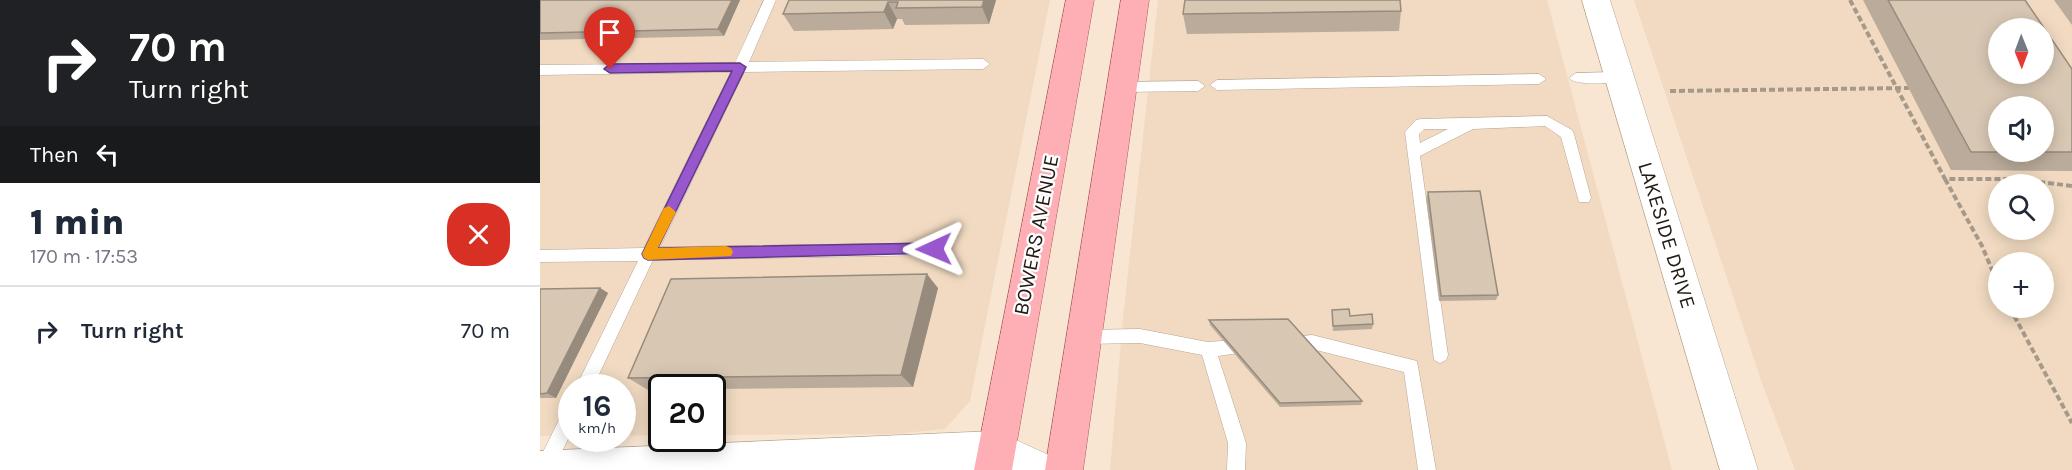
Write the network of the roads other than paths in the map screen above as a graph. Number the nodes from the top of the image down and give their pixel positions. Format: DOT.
graph roads {
  1 [pos="770,0"];
  2 [pos="1080,0"];
  3 [pos="1135,0"];
  4 [pos="1596,0"];
  5 [pos="982,64"];
  6 [pos="740,67"];
  7 [pos="540,70"];
  8 [pos="1619,77"];
  9 [pos="1576,78"];
  10 [pos="1539,79"];
  11 [pos="1217,85"];
  12 [pos="1198,86"];
  13 [pos="1121,87"];
  14 [pos="1471,124"];
  15 [pos="1413,153"];
  16 [pos="1584,198"];
  17 [pos="934,249"];
  18 [pos="648,254"];
  19 [pos="540,256"];
  20 [pos="1084,338"];
  21 [pos="1208,349"];
  22 [pos="1440,355"];
  23 [pos="590,374"];
  24 [pos="558,439"];
  25 [pos="995,460"];
  26 [pos="542,470"];
  27 [pos="1037,470"];
  28 [pos="1064,470"];
  29 [pos="1236,470"];
  30 [pos="1427,470"];
  31 [pos="1739,470"];
  1 -- 6 [label="lane"];
  2 -- 25 [label="main road, BOWERS AVENUE"];
  3 -- 13 [label="main road"];
  4 -- 8 [label="street, LAKESIDE DRIVE"];
  5 -- 6 [label="lane"];
  6 -- 7 [label="lane"];
  6 -- 18 [label="lane"];
  8 -- 9 [label="lane"];
  8 -- 31 [label="street, LAKESIDE DRIVE"];
  10 -- 11 [label="lane"];
  12 -- 13 [label="lane"];
  13 -- 20 [label="main road"];
  14 -- 15 [label="lane"];
  14 -- 15 [label="lane"];
  14 -- 16 [label="lane"];
  15 -- 22 [label="lane"];
  17 -- 18 [label="lane"];
  18 -- 19 [label="lane"];
  18 -- 23 [label="lane"];
  20 -- 21 [label="lane"];
  20 -- 28 [label="main road"];
  21 -- 29 [label="lane"];
  21 -- 30 [label="lane"];
  24 -- 26 [label="lane"];
  25 -- 26 [label="street"];
  25 -- 27 [label="street"];
}
